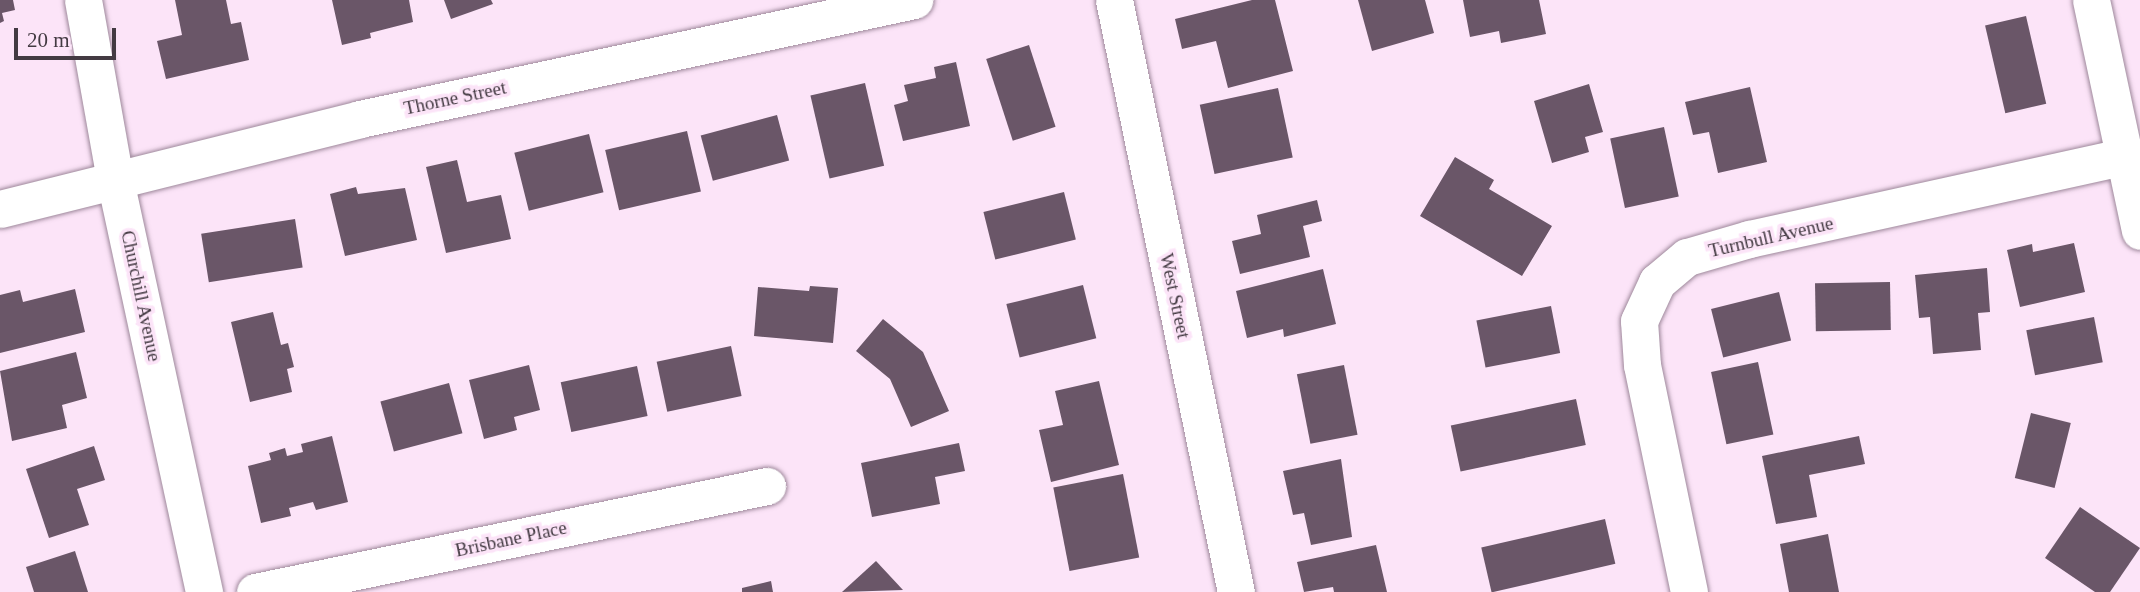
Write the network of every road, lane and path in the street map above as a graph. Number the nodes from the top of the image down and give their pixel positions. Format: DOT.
graph roads {
  1 [pos="83,0"];
  2 [pos="914,0"];
  3 [pos="1114,0"];
  4 [pos="2091,0"];
  5 [pos="2123,157"];
  6 [pos="115,180"];
  7 [pos="0,209"];
  8 [pos="2140,231"];
  9 [pos="767,486"];
  10 [pos="204,592"];
  11 [pos="255,592"];
  12 [pos="1236,592"];
  13 [pos="1689,592"];
  1 -- 6 [label="street, Churchill Avenue"];
  2 -- 6 [label="street, Thorne Street"];
  3 -- 12 [label="street, West Street"];
  4 -- 5 [label="street"];
  5 -- 8 [label="street"];
  5 -- 13 [label="street, Turnbull Avenue"];
  6 -- 7 [label="street, Thorne Street"];
  6 -- 10 [label="street, Churchill Avenue"];
  9 -- 11 [label="street, Brisbane Place"];
}
